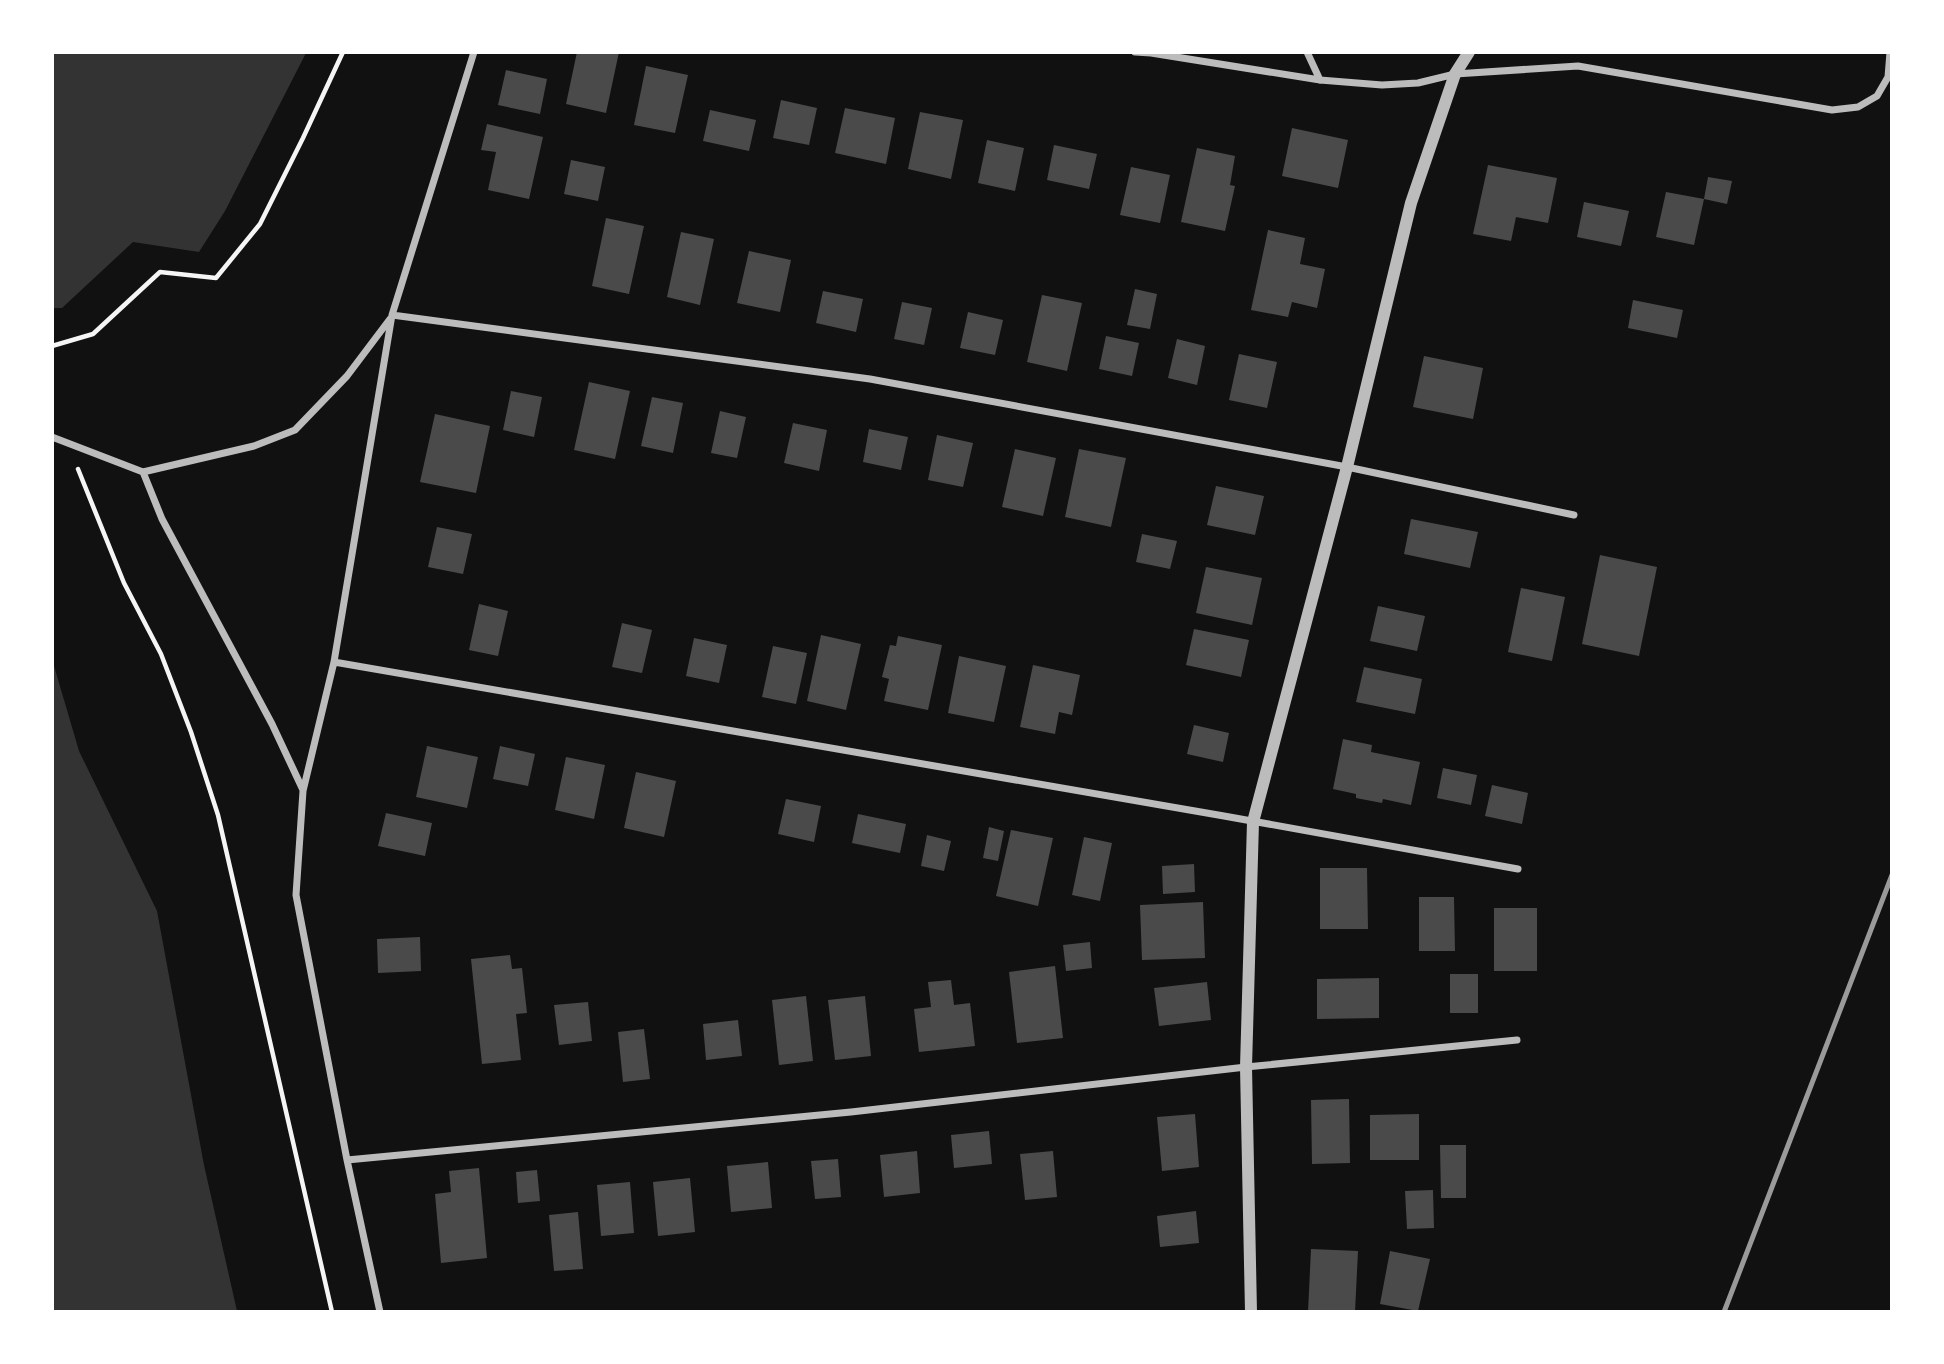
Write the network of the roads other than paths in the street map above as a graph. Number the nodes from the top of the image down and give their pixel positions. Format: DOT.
graph roads {
  1 [pos="474,52"];
  2 [pos="1135,52"];
  3 [pos="1307,52"];
  4 [pos="1469,52"];
  5 [pos="1890,52"];
  6 [pos="1151,53"];
  7 [pos="1455,74"];
  8 [pos="1320,80"];
  9 [pos="392,315"];
  10 [pos="52,437"];
  11 [pos="1347,467"];
  12 [pos="143,472"];
  13 [pos="1574,515"];
  14 [pos="334,662"];
  15 [pos="303,791"];
  16 [pos="1253,822"];
  17 [pos="1518,869"];
  18 [pos="1517,1040"];
  19 [pos="1246,1067"];
  20 [pos="347,1160"];
  21 [pos="380,1311"];
  22 [pos="1251,1311"];
  1 -- 9 [label="street"];
  2 -- 6 [label="street"];
  3 -- 8 [label="street"];
  4 -- 7 [label="street"];
  5 -- 7 [label="street"];
  6 -- 8 [label="street"];
  7 -- 8 [label="street"];
  7 -- 11 [label="street"];
  9 -- 11 [label="street"];
  9 -- 12 [label="street"];
  9 -- 14 [label="street"];
  10 -- 12 [label="street"];
  11 -- 13 [label="street"];
  11 -- 16 [label="street"];
  12 -- 15 [label="street"];
  14 -- 15 [label="street"];
  14 -- 16 [label="street"];
  15 -- 20 [label="street"];
  16 -- 17 [label="street"];
  16 -- 19 [label="street"];
  18 -- 19 [label="street"];
  19 -- 20 [label="street"];
  19 -- 22 [label="street"];
  20 -- 21 [label="street"];
}
